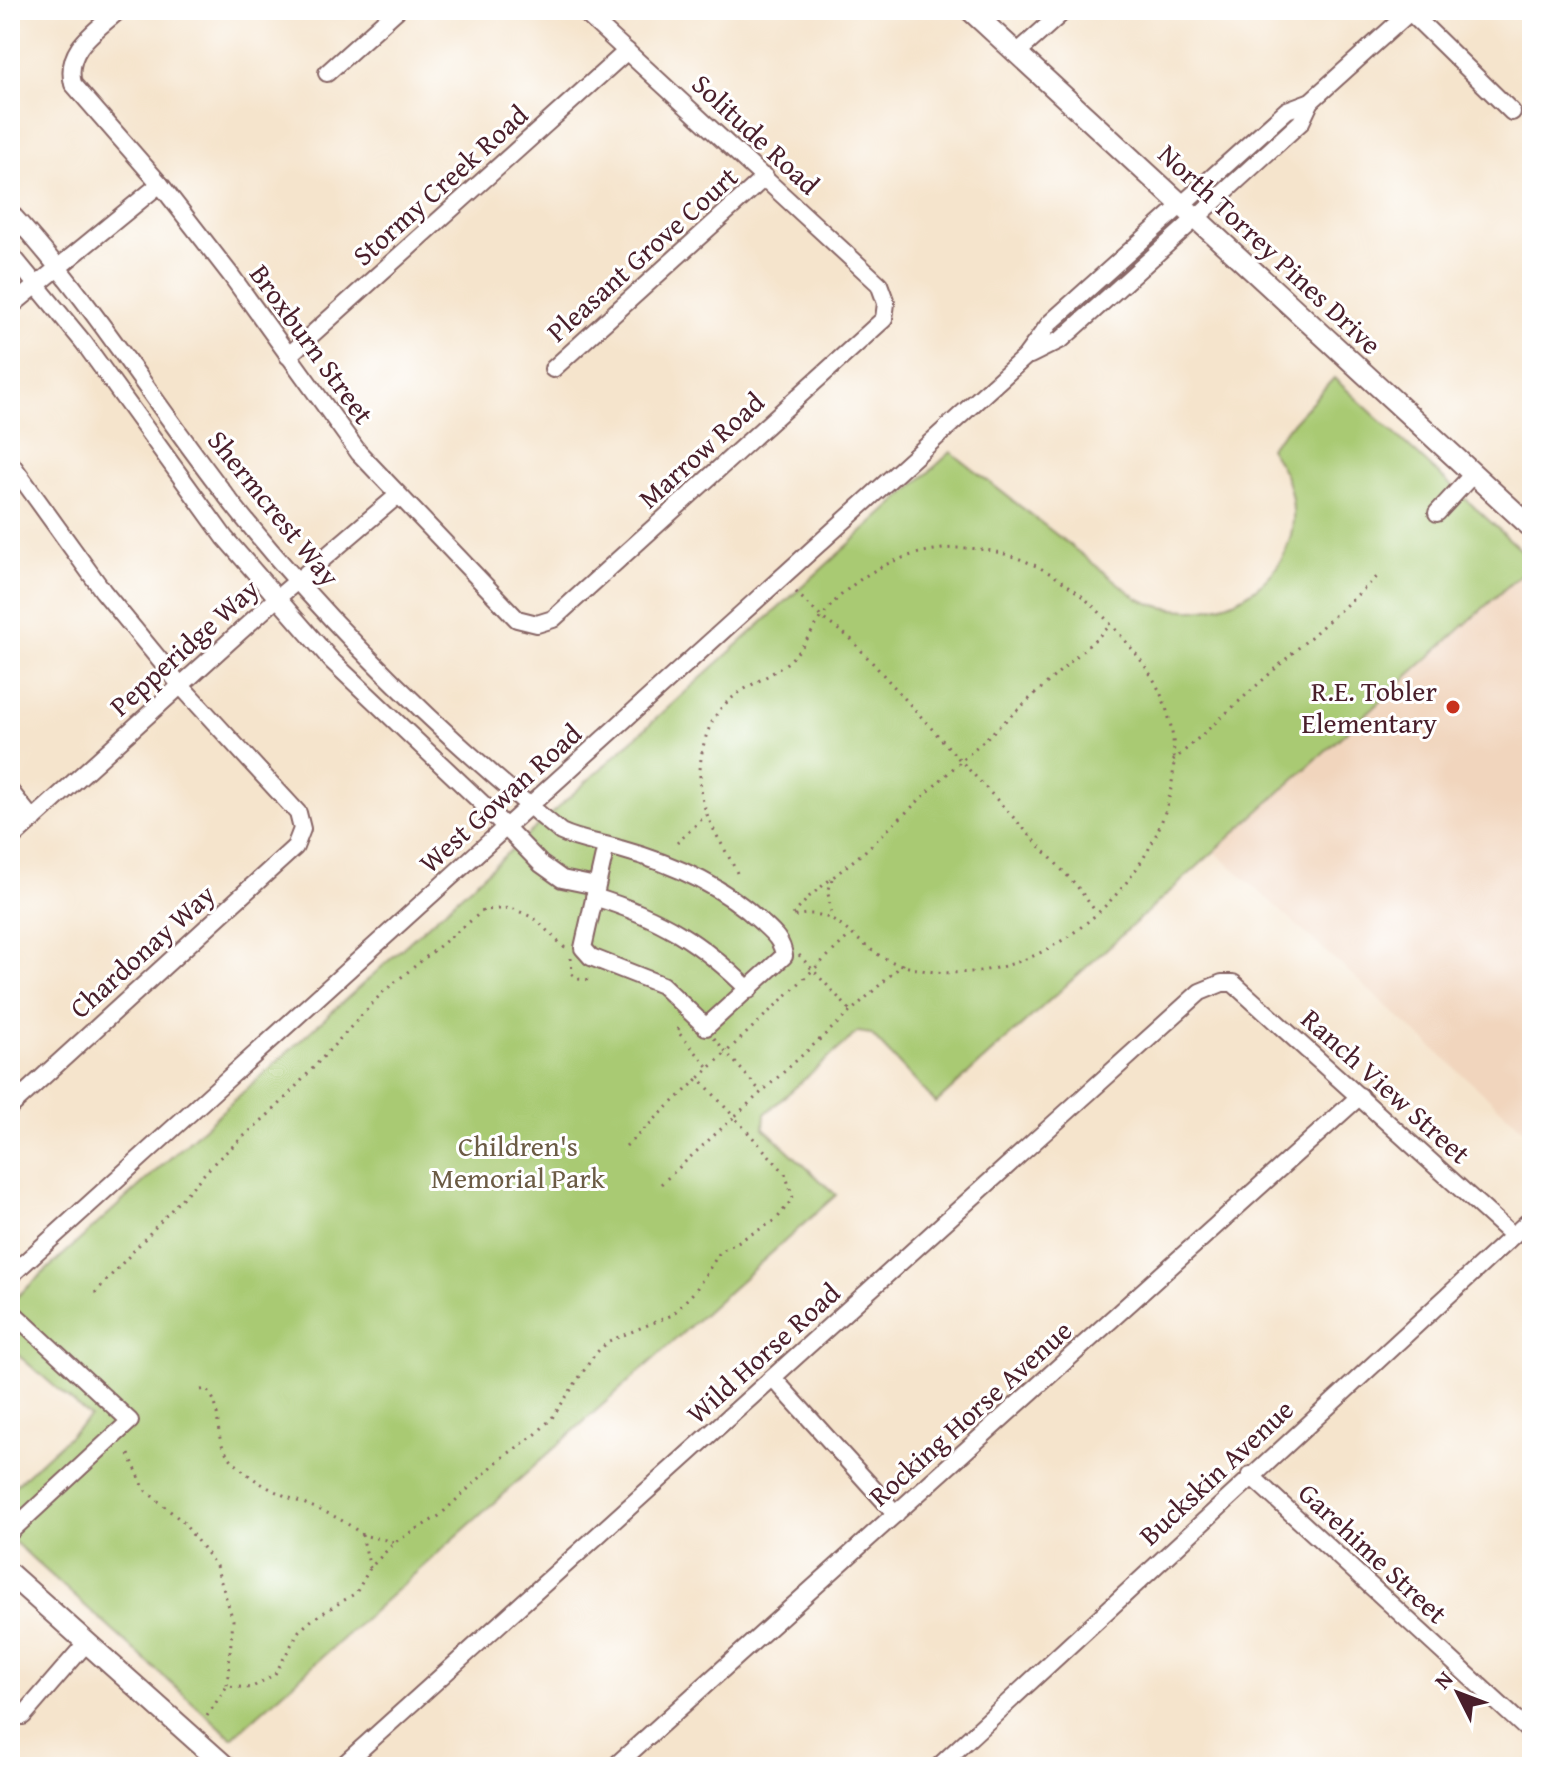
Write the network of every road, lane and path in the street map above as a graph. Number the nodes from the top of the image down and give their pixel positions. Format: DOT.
graph roads {
  1 [pos="119,10"];
  2 [pos="397,10"];
  3 [pos="582,10"];
  4 [pos="970,10"];
  5 [pos="1065,10"];
  6 [pos="1411,11"];
  7 [pos="627,51"];
  8 [pos="1017,53"];
  9 [pos="327,73"];
  10 [pos="1512,112"];
  11 [pos="765,177"];
  12 [pos="160,184"];
  13 [pos="1189,211"];
  14 [pos="10,212"];
  15 [pos="10,253"];
  16 [pos="57,268"];
  17 [pos="37,284"];
  18 [pos="886,303"];
  19 [pos="10,307"];
  20 [pos="288,356"];
  21 [pos="553,369"];
  22 [pos="10,462"];
  23 [pos="1473,474"];
  24 [pos="397,496"];
  25 [pos="1437,513"];
  26 [pos="1532,528"];
  27 [pos="1377,577"];
  28 [pos="297,581"];
  29 [pos="796,592"];
  30 [pos="276,599"];
  31 [pos="822,618"];
  32 [pos="537,624"];
  33 [pos="1111,625"];
  34 [pos="181,686"];
  35 [pos="961,761"];
  36 [pos="1173,761"];
  37 [pos="10,791"];
  38 [pos="530,807"];
  39 [pos="707,815"];
  40 [pos="33,820"];
  41 [pos="506,828"];
  42 [pos="10,840"];
  43 [pos="677,843"];
  44 [pos="606,846"];
  45 [pos="737,873"];
  46 [pos="832,877"];
  47 [pos="595,892"];
  48 [pos="1096,912"];
  49 [pos="832,918"];
  50 [pos="850,935"];
  51 [pos="797,953"];
  52 [pos="903,964"];
  53 [pos="813,970"];
  54 [pos="594,980"];
  55 [pos="1222,983"];
  56 [pos="749,990"];
  57 [pos="851,1011"];
  58 [pos="679,1028"];
  59 [pos="725,1052"];
  60 [pos="709,1067"];
  61 [pos="699,1078"];
  62 [pos="761,1092"];
  63 [pos="1360,1096"];
  64 [pos="10,1107"];
  65 [pos="734,1117"];
  66 [pos="626,1146"];
  67 [pos="661,1184"];
  68 [pos="1532,1218"];
  69 [pos="1512,1235"];
  70 [pos="10,1276"];
  71 [pos="95,1293"];
  72 [pos="10,1310"];
  73 [pos="773,1378"];
  74 [pos="201,1390"];
  75 [pos="129,1454"];
  76 [pos="1250,1475"];
  77 [pos="896,1514"];
  78 [pos="10,1532"];
  79 [pos="362,1535"];
  80 [pos="395,1542"];
  81 [pos="370,1568"];
  82 [pos="10,1574"];
  83 [pos="87,1642"];
  84 [pos="227,1686"];
  85 [pos="23,1716"];
  86 [pos="207,1716"];
  87 [pos="1532,1734"];
  88 [pos="226,1767"];
  89 [pos="341,1767"];
  90 [pos="614,1767"];
  91 [pos="938,1767"];
  1 -- 12 [label="street, Broxburn Street"];
  2 -- 9 [label="street"];
  3 -- 7 [label="street, Solitude Road"];
  4 -- 8 [label="main road, North Torrey Pines Drive"];
  5 -- 8 [label="street"];
  6 -- 10 [label="street"];
  6 -- 13 [label="street, West Gowan Road"];
  7 -- 11 [label="street, Solitude Road"];
  7 -- 20 [label="street, Stormy Creek Road"];
  8 -- 13 [label="main road, North Torrey Pines Drive"];
  11 -- 18 [label="street, Solitude Road"];
  11 -- 21 [label="street, Pleasant Grove Court"];
  12 -- 16 [label="street"];
  12 -- 20 [label="street, Broxburn Street"];
  13 -- 23 [label="main road, North Torrey Pines Drive"];
  13 -- 38 [label="street, West Gowan Road"];
  14 -- 16 [label="street, Shermcrest Way"];
  15 -- 17 [label="street, Shermcrest Way"];
  16 -- 17 [label="street"];
  16 -- 28 [label="street, Shermcrest Way"];
  17 -- 19 [label="street"];
  17 -- 30 [label="street, Shermcrest Way"];
  18 -- 32 [label="street, Marrow Road"];
  20 -- 24 [label="street, Broxburn Street"];
  22 -- 34 [label="street"];
  23 -- 25 [label="street"];
  23 -- 26 [label="main road, North Torrey Pines Drive"];
  24 -- 28 [label="street, Pepperidge Way"];
  24 -- 32 [label="street, Broxburn Street"];
  27 -- 36 [label="path"];
  28 -- 30 [label="street, Pepperidge Way"];
  28 -- 38 [label="street, Shermcrest Way"];
  29 -- 31 [label="path"];
  30 -- 34 [label="street, Pepperidge Way"];
  30 -- 41 [label="street, Shermcrest Way"];
  31 -- 33 [label="path"];
  31 -- 35 [label="path"];
  31 -- 39 [label="path"];
  33 -- 35 [label="path"];
  33 -- 36 [label="path"];
  34 -- 40 [label="street, Pepperidge Way"];
  34 -- 64 [label="street, Chardonay Way"];
  35 -- 46 [label="path"];
  35 -- 48 [label="path"];
  36 -- 48 [label="path"];
  37 -- 40 [label="street"];
  38 -- 41 [label="street, West Gowan Road"];
  38 -- 44 [label="street, Shermcrest Way"];
  39 -- 43 [label="path"];
  39 -- 45 [label="path"];
  40 -- 42 [label="street, Pepperidge Way"];
  41 -- 47 [label="street, Shermcrest Way"];
  41 -- 70 [label="street, West Gowan Road"];
  44 -- 47 [label="street"];
  44 -- 56 [label="street, Shermcrest Way"];
  46 -- 49 [label="path"];
  46 -- 49 [label="path"];
  47 -- 56 [label="street, Shermcrest Way"];
  47 -- 56 [label="street"];
  48 -- 52 [label="path"];
  49 -- 50 [label="path"];
  50 -- 52 [label="path"];
  50 -- 53 [label="path"];
  51 -- 53 [label="path"];
  52 -- 57 [label="path"];
  53 -- 57 [label="path"];
  53 -- 59 [label="path"];
  54 -- 71 [label="path"];
  55 -- 63 [label="street, Ranch View Street"];
  55 -- 73 [label="street, Wild Horse Road"];
  57 -- 62 [label="path"];
  58 -- 60 [label="path"];
  59 -- 60 [label="path"];
  59 -- 62 [label="path"];
  60 -- 61 [label="path"];
  61 -- 65 [label="path"];
  61 -- 66 [label="path"];
  62 -- 65 [label="path"];
  63 -- 69 [label="street, Ranch View Street"];
  63 -- 77 [label="street, Rocking Horse Avenue"];
  65 -- 67 [label="path"];
  65 -- 80 [label="path"];
  68 -- 69 [label="street, Buckskin Avenue"];
  69 -- 76 [label="street, Buckskin Avenue"];
  72 -- 78 [label="street"];
  73 -- 77 [label="street"];
  73 -- 89 [label="street, Wild Horse Road"];
  74 -- 79 [label="path"];
  75 -- 84 [label="path"];
  76 -- 87 [label="street, Garehime Street"];
  76 -- 91 [label="street, Buckskin Avenue"];
  77 -- 90 [label="street, Rocking Horse Avenue"];
  79 -- 80 [label="path"];
  79 -- 81 [label="path"];
  80 -- 81 [label="path"];
  81 -- 84 [label="path"];
  82 -- 83 [label="main road"];
  83 -- 85 [label="street"];
  83 -- 88 [label="main road"];
  84 -- 86 [label="path"];
}
